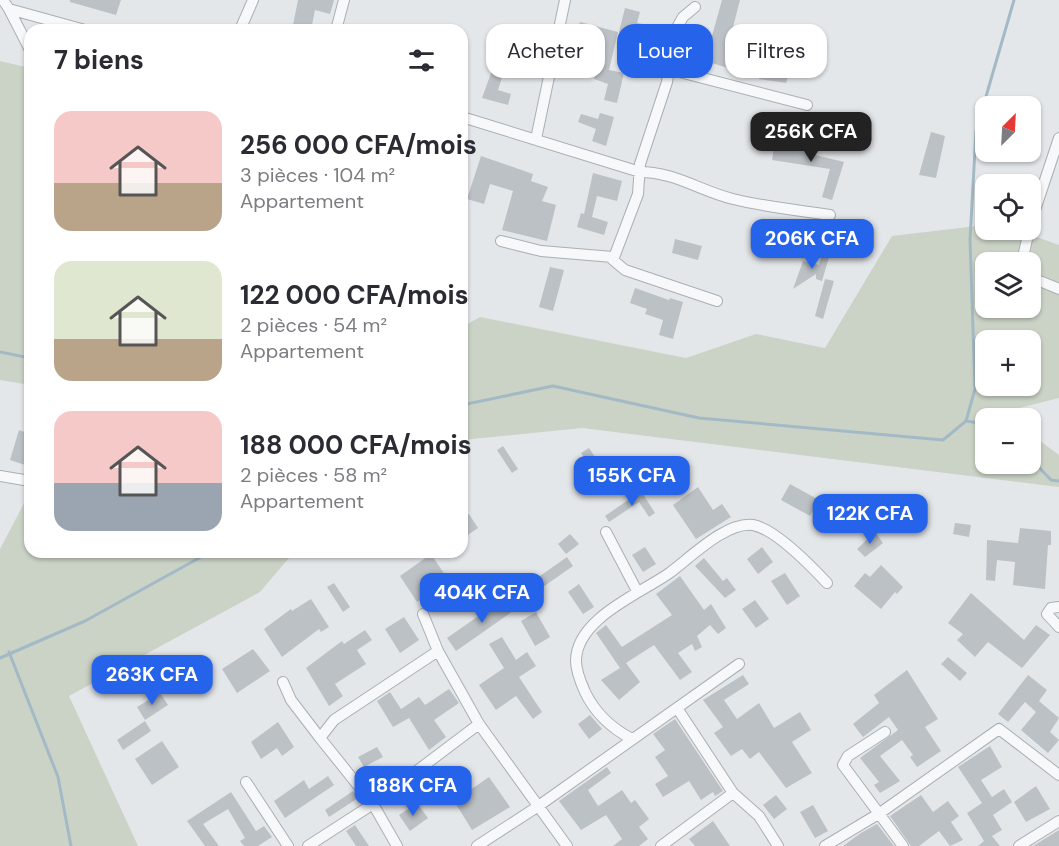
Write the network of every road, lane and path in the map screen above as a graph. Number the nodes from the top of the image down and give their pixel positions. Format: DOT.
graph roads {
  1 [pos="253,0"];
  2 [pos="344,0"];
  3 [pos="564,0"];
  4 [pos="6,5"];
  5 [pos="695,7"];
  6 [pos="66,24"];
  7 [pos="243,24"];
  8 [pos="338,24"];
  9 [pos="679,24"];
  10 [pos="24,39"];
  11 [pos="667,78"];
  12 [pos="703,78"];
  13 [pos="807,105"];
  14 [pos="468,119"];
  15 [pos="1059,138"];
  16 [pos="536,139"];
  17 [pos="640,172"];
  18 [pos="1041,192"];
  19 [pos="830,215"];
  20 [pos="501,241"];
  21 [pos="613,257"];
  22 [pos="1041,282"];
  23 [pos="1059,289"];
  24 [pos="717,301"];
  25 [pos="0,476"];
  26 [pos="24,480"];
  27 [pos="606,532"];
  28 [pos="827,583"];
  29 [pos="638,591"];
  30 [pos="1059,607"];
  31 [pos="423,614"];
  32 [pos="1059,627"];
  33 [pos="438,651"];
  34 [pos="739,664"];
  35 [pos="282,682"];
  36 [pos="677,708"];
  37 [pos="479,724"];
  38 [pos="885,732"];
  39 [pos="320,738"];
  40 [pos="632,739"];
  41 [pos="1059,776"];
  42 [pos="246,782"];
  43 [pos="733,793"];
  44 [pos="373,804"];
  45 [pos="537,807"];
  46 [pos="880,813"];
  47 [pos="1059,821"];
  48 [pos="1025,844"];
  49 [pos="288,846"];
  50 [pos="308,846"];
  51 [pos="397,846"];
  52 [pos="477,846"];
  53 [pos="567,846"];
  54 [pos="661,846"];
  55 [pos="778,846"];
  56 [pos="825,846"];
  57 [pos="903,846"];
  1 -- 7 [label="street"];
  2 -- 8 [label="street"];
  3 -- 16 [label="street"];
  4 -- 6 [label="street"];
  4 -- 10 [label="street"];
  5 -- 9 [label="street"];
  11 -- 17 [label="street"];
  12 -- 13 [label="street"];
  14 -- 16 [label="street"];
  15 -- 18 [label="street"];
  16 -- 17 [label="street"];
  17 -- 19 [label="street"];
  17 -- 21 [label="street"];
  20 -- 21 [label="street"];
  21 -- 24 [label="street"];
  22 -- 23 [label="street"];
  25 -- 26 [label="street"];
  27 -- 29 [label="street"];
  28 -- 29 [label="street"];
  29 -- 40 [label="street"];
  30 -- 32 [label="street"];
  31 -- 33 [label="street"];
  33 -- 37 [label="street"];
  33 -- 39 [label="street"];
  34 -- 36 [label="street"];
  35 -- 39 [label="street"];
  36 -- 40 [label="street"];
  36 -- 43 [label="street"];
  37 -- 44 [label="street"];
  37 -- 45 [label="street"];
  38 -- 46 [label="street"];
  39 -- 44 [label="street"];
  40 -- 45 [label="street"];
  41 -- 46 [label="street"];
  42 -- 49 [label="street"];
  43 -- 54 [label="street"];
  43 -- 55 [label="street"];
  44 -- 50 [label="street"];
  44 -- 51 [label="street"];
  45 -- 52 [label="street"];
  45 -- 53 [label="street"];
  46 -- 56 [label="street"];
  46 -- 57 [label="street"];
  47 -- 48 [label="street"];
}
